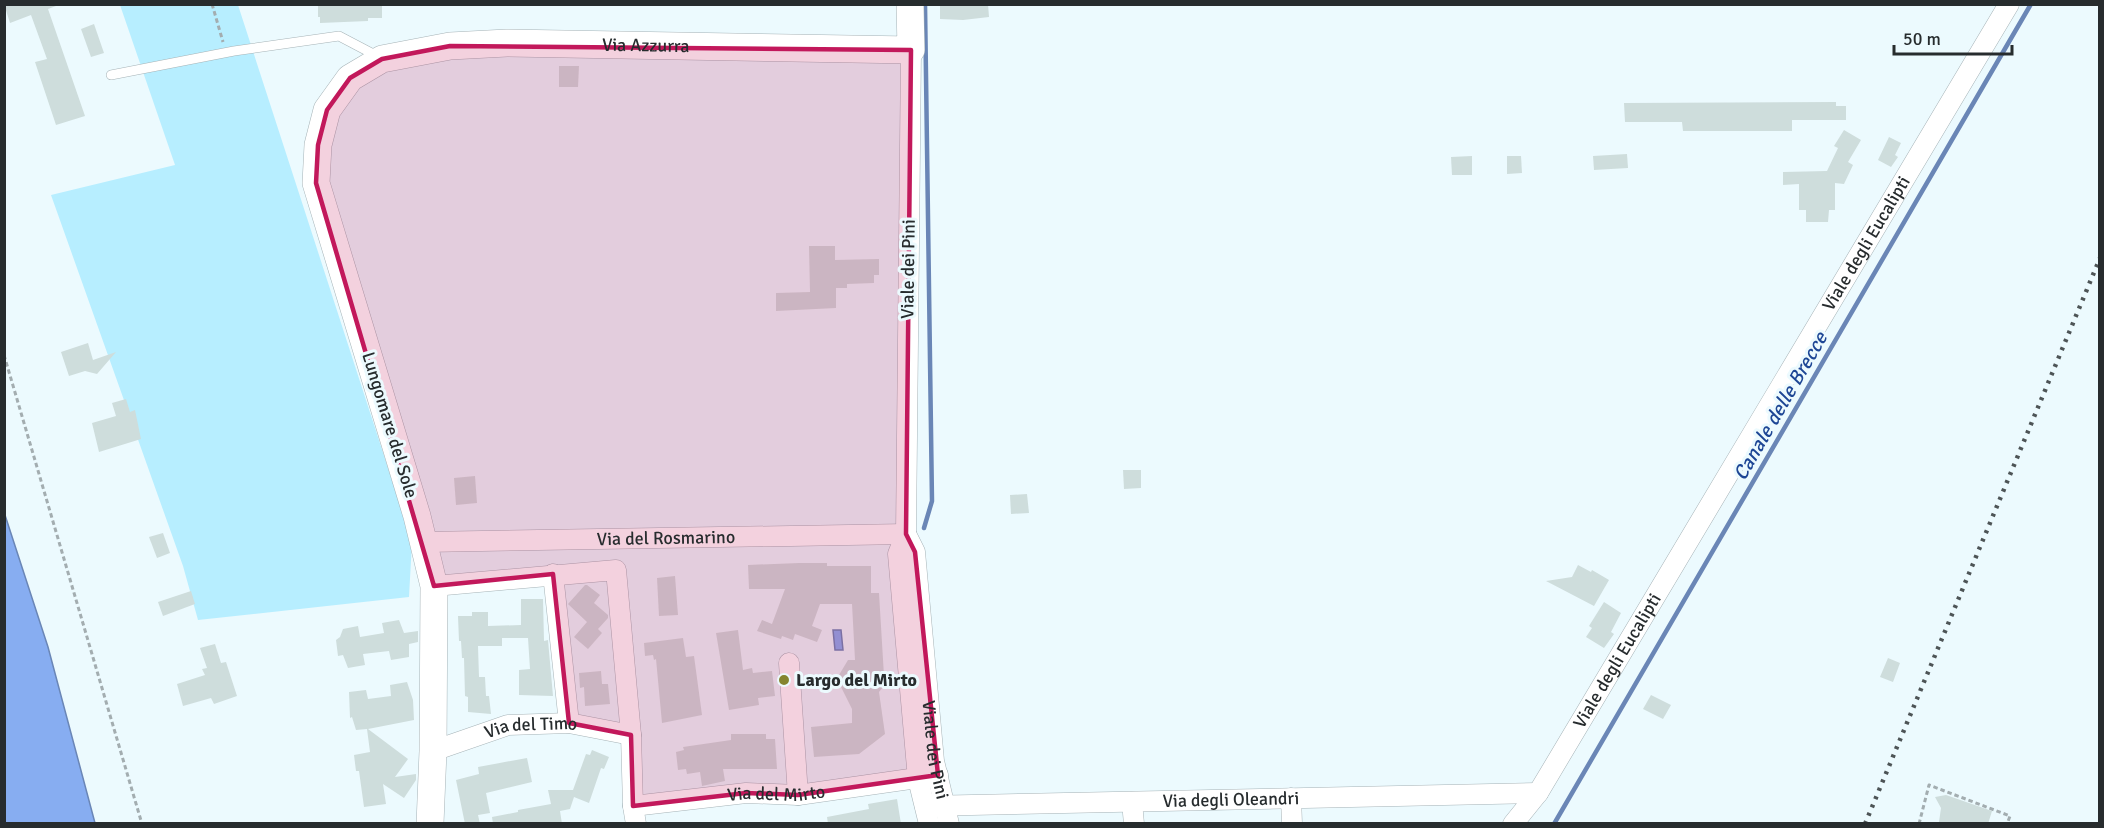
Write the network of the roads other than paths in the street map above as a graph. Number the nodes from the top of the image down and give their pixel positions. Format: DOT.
graph roads {
  1 [pos="910,4"];
  2 [pos="2009,4"];
  3 [pos="911,50"];
  4 [pos="382,59"];
  5 [pos="111,75"];
  6 [pos="906,534"];
  7 [pos="424,542"];
  8 [pos="553,574"];
  9 [pos="434,586"];
  10 [pos="789,663"];
  11 [pos="569,723"];
  12 [pos="631,735"];
  13 [pos="434,751"];
  14 [pos="938,775"];
  15 [pos="918,779"];
  16 [pos="1538,793"];
  17 [pos="798,795"];
  18 [pos="1291,798"];
  19 [pos="1132,802"];
  20 [pos="947,814"];
  21 [pos="634,815"];
  22 [pos="926,815"];
  23 [pos="430,824"];
  24 [pos="1134,824"];
  25 [pos="1292,824"];
  26 [pos="1513,824"];
  27 [pos="1530,824"];
  1 -- 3 [label="street, Viale dei Pini"];
  2 -- 16 [label="street, Viale degli Eucalipti"];
  3 -- 4 [label="street, Via Azzurra"];
  3 -- 6 [label="street, Viale dei Pini"];
  4 -- 5 [label="lane"];
  4 -- 7 [label="street, Lungomare del Sole"];
  6 -- 7 [label="street, Via del Rosmarino"];
  6 -- 14 [label="street, Viale dei Pini"];
  6 -- 15 [label="street, Viale dei Pini"];
  7 -- 9 [label="street, Lungomare del Sole"];
  8 -- 9 [label="street, Via del Rosmarino"];
  8 -- 11 [label="street"];
  8 -- 12 [label="street, Via del Rosmarino"];
  9 -- 13 [label="street, Lungomare del Sole"];
  10 -- 17 [label="street"];
  11 -- 12 [label="street, Via del Timo"];
  11 -- 13 [label="street, Via del Timo"];
  12 -- 21 [label="street"];
  13 -- 23 [label="street, Lungomare del Sole"];
  14 -- 15 [label="street, Via del Mirto"];
  14 -- 20 [label="street, Viale dei Pini"];
  15 -- 17 [label="street, Via del Mirto"];
  15 -- 22 [label="street, Viale dei Pini"];
  16 -- 18 [label="street, Via degli Oleandri"];
  16 -- 26 [label="street, Viale degli Eucalipti"];
  16 -- 27 [label="street, Viale degli Eucalipti"];
  17 -- 21 [label="street, Via del Mirto"];
  18 -- 19 [label="street, Via degli Oleandri"];
  18 -- 25 [label="street"];
  19 -- 20 [label="street, Via degli Oleandri"];
  19 -- 24 [label="street"];
  20 -- 22 [label="street, Via degli Oleandri"];
}
